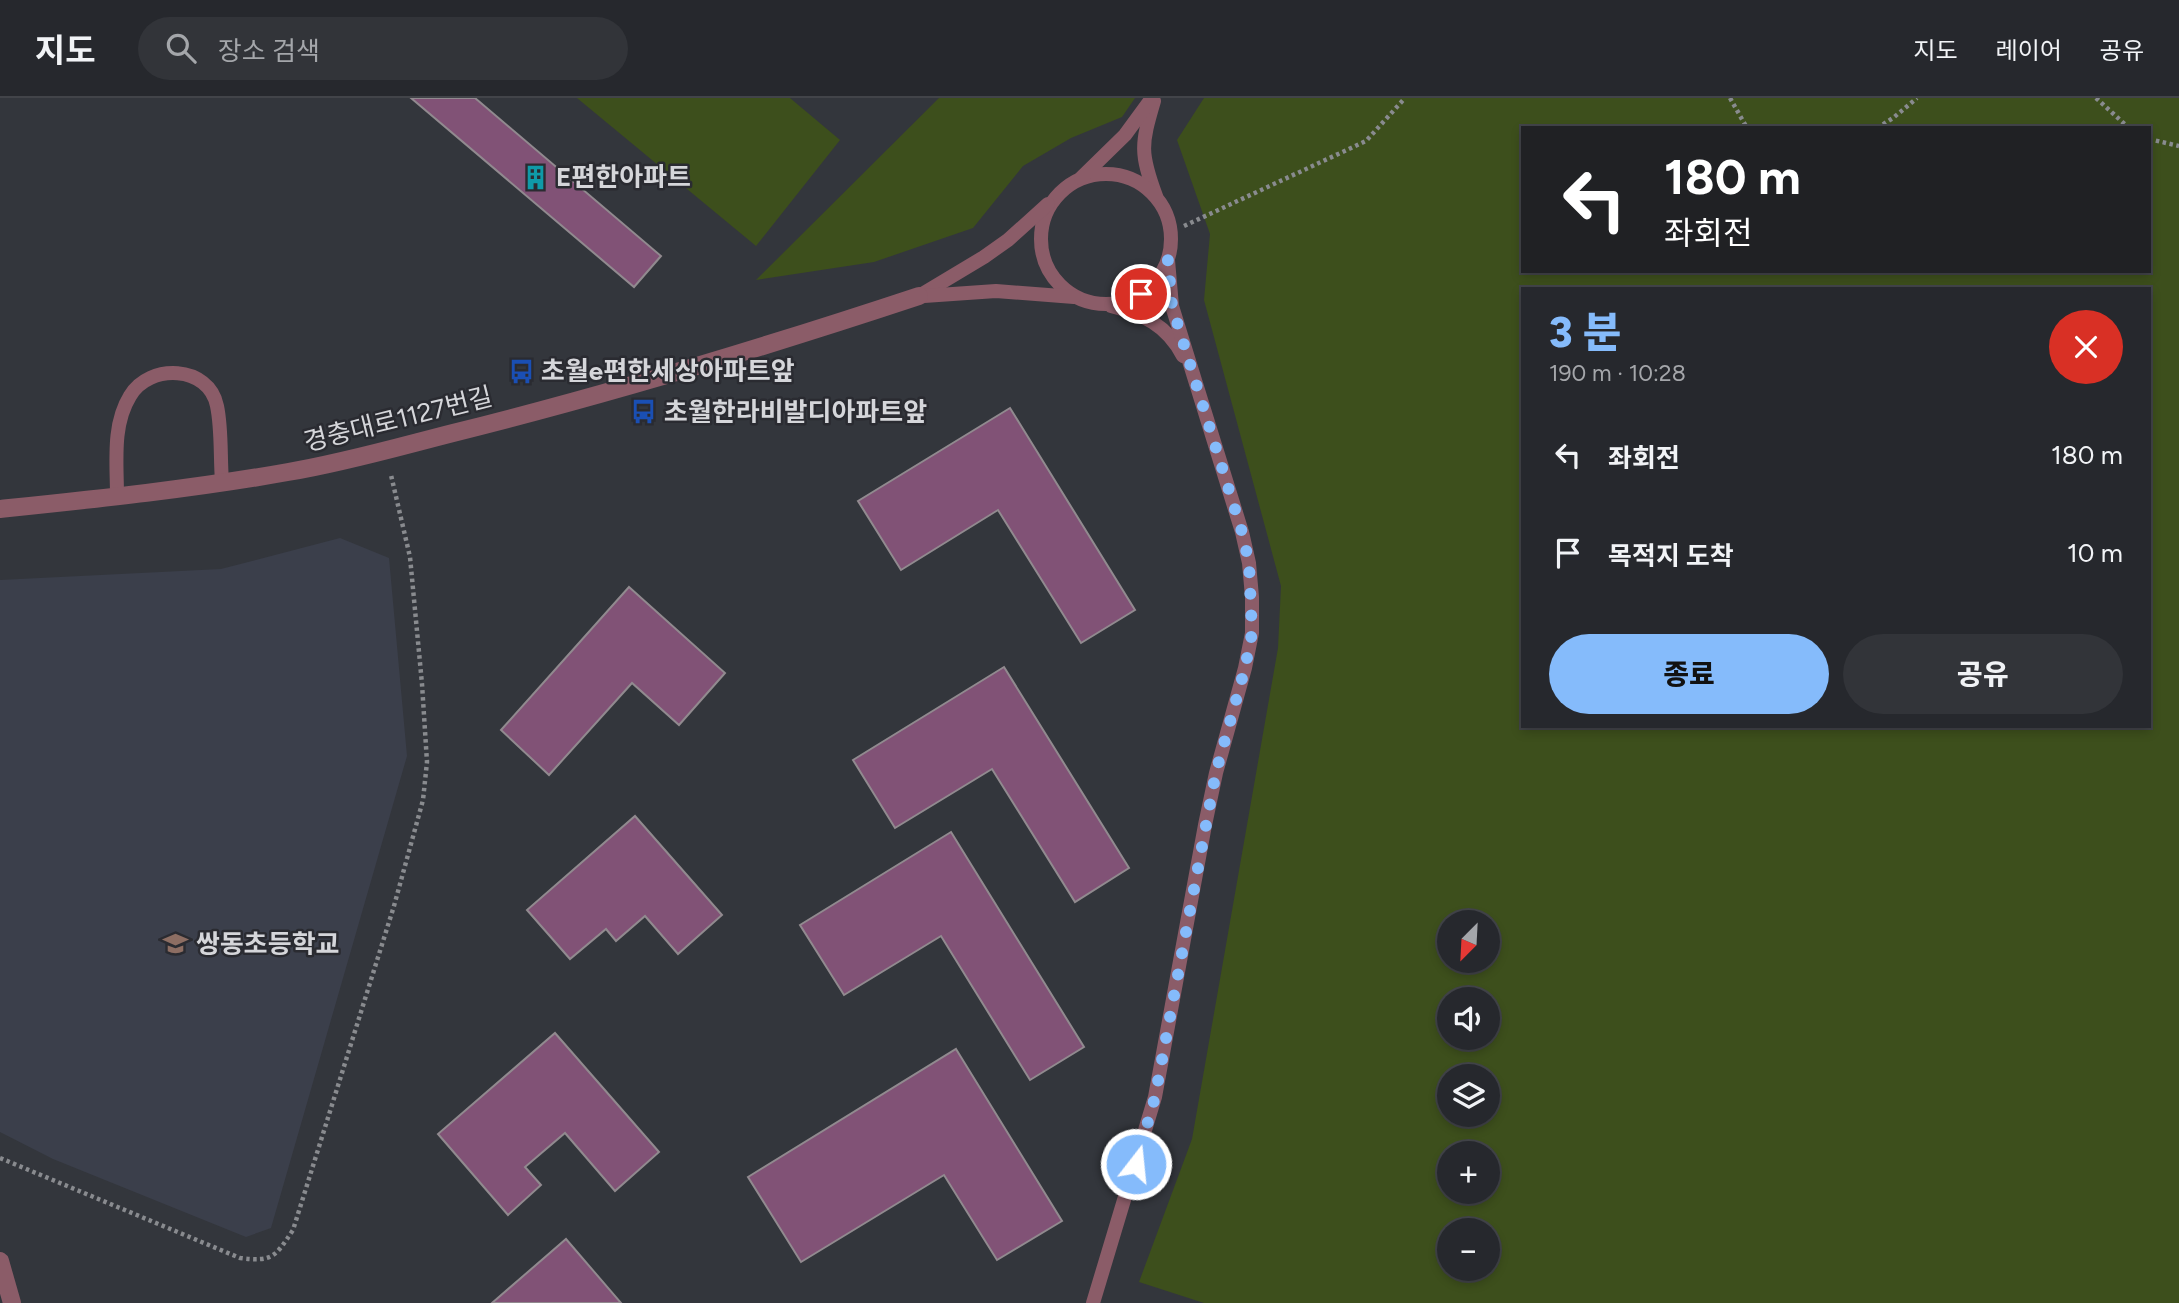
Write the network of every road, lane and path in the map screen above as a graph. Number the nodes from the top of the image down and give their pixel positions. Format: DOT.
graph roads {
  1 [pos="1153,98"];
  2 [pos="1405,98"];
  3 [pos="1730,98"];
  4 [pos="1917,98"];
  5 [pos="2096,98"];
  6 [pos="1746,126"];
  7 [pos="1880,126"];
  8 [pos="2127,126"];
  9 [pos="2151,139"];
  10 [pos="2179,146"];
  11 [pos="1078,180"];
  12 [pos="1061,192"];
  13 [pos="1157,197"];
  14 [pos="1184,226"];
  15 [pos="1168,260"];
  16 [pos="919,296"];
  17 [pos="1079,298"];
  18 [pos="1099,303"];
  19 [pos="1192,374"];
  20 [pos="385,450"];
  21 [pos="222,481"];
  22 [pos="117,496"];
  23 [pos="0,509"];
  24 [pos="0,1158"];
  25 [pos="0,1261"];
  26 [pos="1107,1263"];
  27 [pos="12,1303"];
  28 [pos="1079,1303"];
  29 [pos="1093,1303"];
  1 -- 11 [label="lane"];
  1 -- 13 [label="lane"];
  2 -- 14 [label="path"];
  3 -- 6 [label="path"];
  4 -- 7 [label="path"];
  5 -- 8 [label="path"];
  9 -- 10 [label="path"];
  11 -- 12 [label="lane"];
  11 -- 13 [label="lane"];
  12 -- 16 [label="lane"];
  12 -- 17 [label="lane"];
  13 -- 15 [label="lane"];
  15 -- 18 [label="lane"];
  15 -- 19 [label="lane"];
  16 -- 17 [label="lane"];
  16 -- 20 [label="street, 경충대로1127번길"];
  17 -- 18 [label="lane"];
  18 -- 19 [label="lane"];
  19 -- 26 [label="lane"];
  20 -- 21 [label="street, 경충대로1127번길"];
  20 -- 24 [label="path"];
  21 -- 22 [label="street, 경충대로1127번길"];
  21 -- 22 [label="lane"];
  22 -- 23 [label="street, 경충대로1127번길"];
  25 -- 27 [label="street"];
  26 -- 28 [label="lane"];
  26 -- 29 [label="lane"];
}
